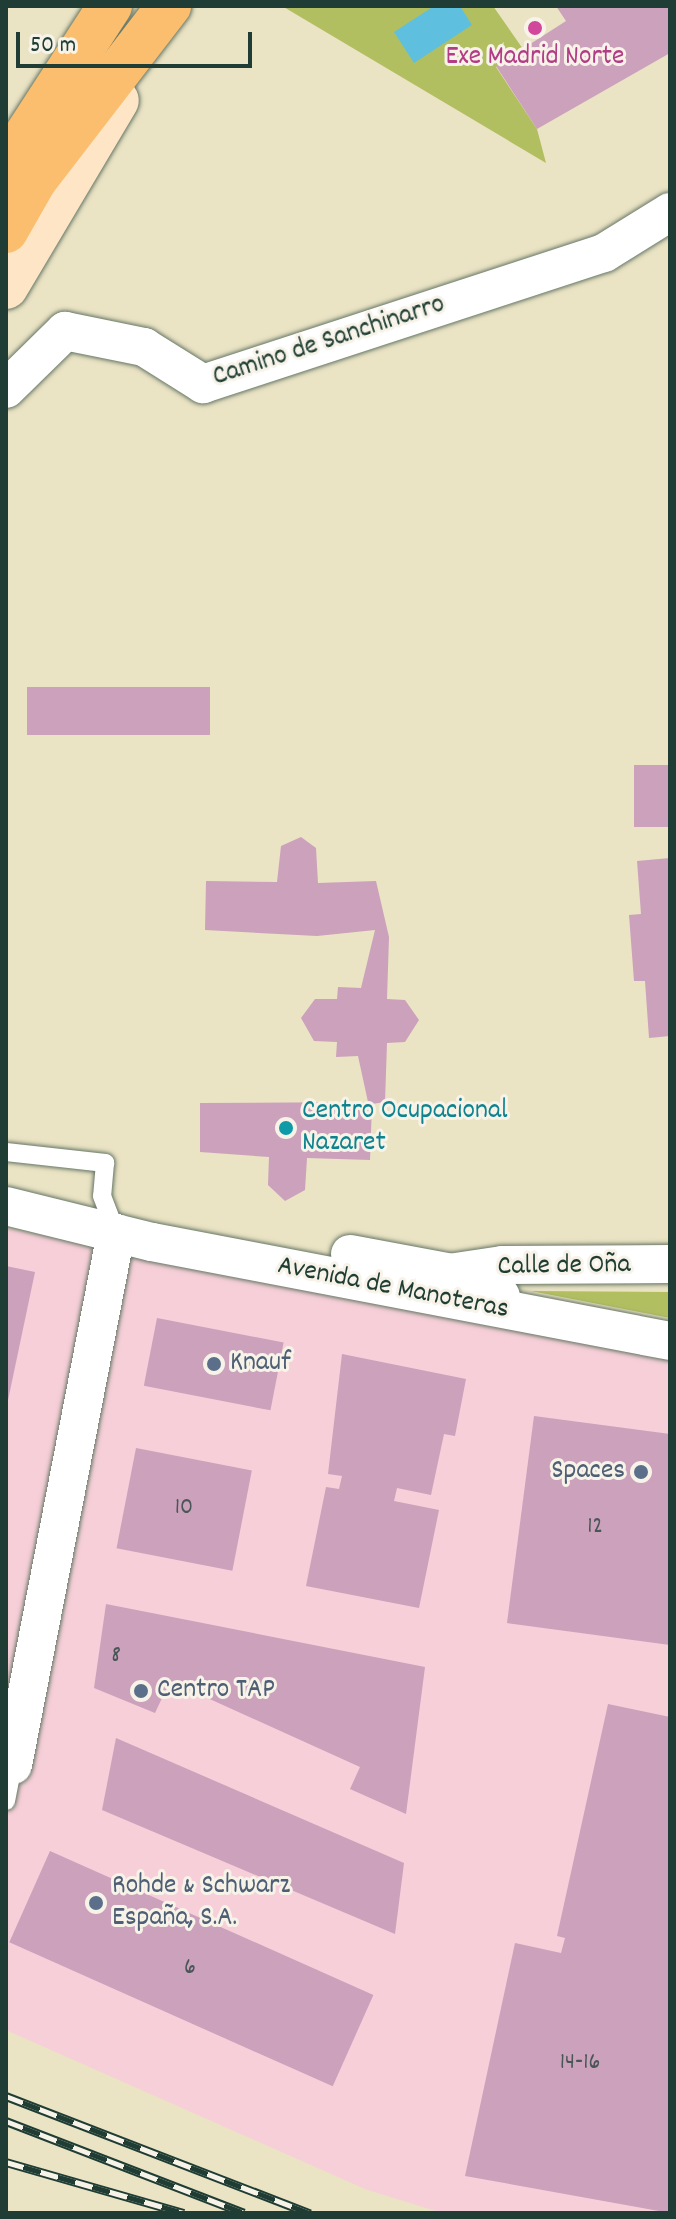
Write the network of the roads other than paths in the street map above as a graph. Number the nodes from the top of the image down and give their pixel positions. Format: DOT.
graph roads {
  1 [pos="89,6"];
  2 [pos="110,6"];
  3 [pos="169,6"];
  4 [pos="176,6"];
  5 [pos="6,165"];
  6 [pos="670,212"];
  7 [pos="6,231"];
  8 [pos="6,287"];
  9 [pos="6,389"];
  10 [pos="6,1152"];
  11 [pos="6,1206"];
  12 [pos="116,1233"];
  13 [pos="670,1264"];
  14 [pos="269,1265"];
  15 [pos="453,1273"];
  16 [pos="549,1319"];
  17 [pos="670,1341"];
  18 [pos="9,1783"];
  1 -- 5 [label="highway"];
  2 -- 5 [label="highway"];
  3 -- 7 [label="highway"];
  4 -- 8 [label="street"];
  6 -- 9 [label="street, Camino de Sanchinarro"];
  10 -- 12 [label="lane"];
  11 -- 12 [label="street, Avenida de Manoteras"];
  12 -- 14 [label="street, Avenida de Manoteras"];
  12 -- 15 [label="street"];
  12 -- 18 [label="street"];
  13 -- 15 [label="street, Calle de Oña"];
  14 -- 15 [label="street, Calle de Oña"];
  14 -- 16 [label="street, Avenida de Manoteras"];
  15 -- 16 [label="street"];
  16 -- 17 [label="street, Avenida de Manoteras"];
}
